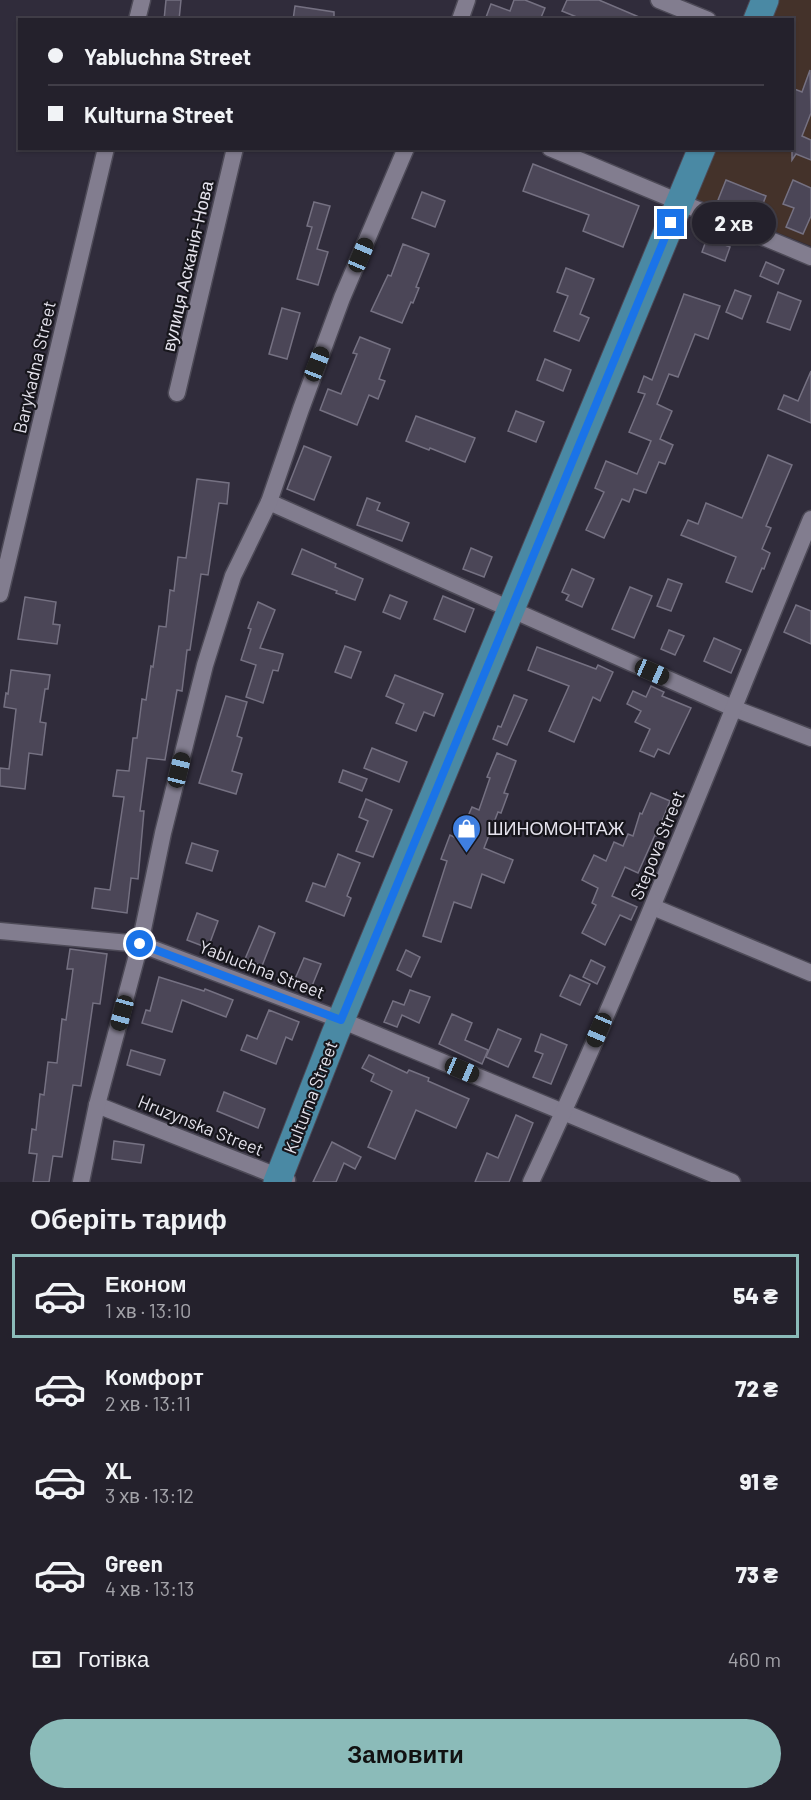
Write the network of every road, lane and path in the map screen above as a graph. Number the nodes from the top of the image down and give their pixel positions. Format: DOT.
graph roads {
  1 [pos="142,0"];
  2 [pos="467,0"];
  3 [pos="659,0"];
  4 [pos="765,0"];
  5 [pos="138,18"];
  6 [pos="461,18"];
  7 [pos="703,18"];
  8 [pos="758,18"];
  9 [pos="106,150"];
  10 [pos="235,150"];
  11 [pos="405,150"];
  12 [pos="555,150"];
  13 [pos="701,150"];
  14 [pos="680,202"];
  15 [pos="811,257"];
  16 [pos="177,393"];
  17 [pos="269,502"];
  18 [pos="811,519"];
  19 [pos="0,594"];
  20 [pos="511,611"];
  21 [pos="733,708"];
  22 [pos="811,738"];
  23 [pos="653,907"];
  24 [pos="0,931"];
  25 [pos="140,944"];
  26 [pos="811,973"];
  27 [pos="341,1020"];
  28 [pos="97,1105"];
  29 [pos="564,1113"];
  30 [pos="283,1180"];
  31 [pos="81,1182"];
  32 [pos="531,1182"];
  33 [pos="732,1182"];
  1 -- 5 [label="street"];
  2 -- 6 [label="street"];
  3 -- 7 [label="street"];
  4 -- 8 [label="main road"];
  9 -- 19 [label="street, Barykadna Street"];
  10 -- 16 [label="street, вулиця Асканія-Нова"];
  11 -- 17 [label="street"];
  12 -- 14 [label="street"];
  13 -- 14 [label="main road, Kulturna Street"];
  14 -- 15 [label="street"];
  14 -- 20 [label="main road, Kulturna Street"];
  17 -- 20 [label="street"];
  17 -- 25 [label="street"];
  18 -- 21 [label="street, Stepova Street"];
  20 -- 21 [label="street"];
  20 -- 27 [label="main road, Kulturna Street"];
  21 -- 22 [label="street"];
  21 -- 23 [label="street, Stepova Street"];
  23 -- 26 [label="street"];
  23 -- 29 [label="street, Stepova Street"];
  24 -- 25 [label="street, Yabluchna Street"];
  25 -- 27 [label="street, Yabluchna Street"];
  25 -- 28 [label="street"];
  27 -- 29 [label="street, Yabluchna Street"];
  27 -- 30 [label="main road, Kulturna Street"];
  28 -- 30 [label="street, Hruzynska Street"];
  28 -- 31 [label="street"];
  29 -- 32 [label="street, Stepova Street"];
  29 -- 33 [label="street, Yabluchna Street"];
}
